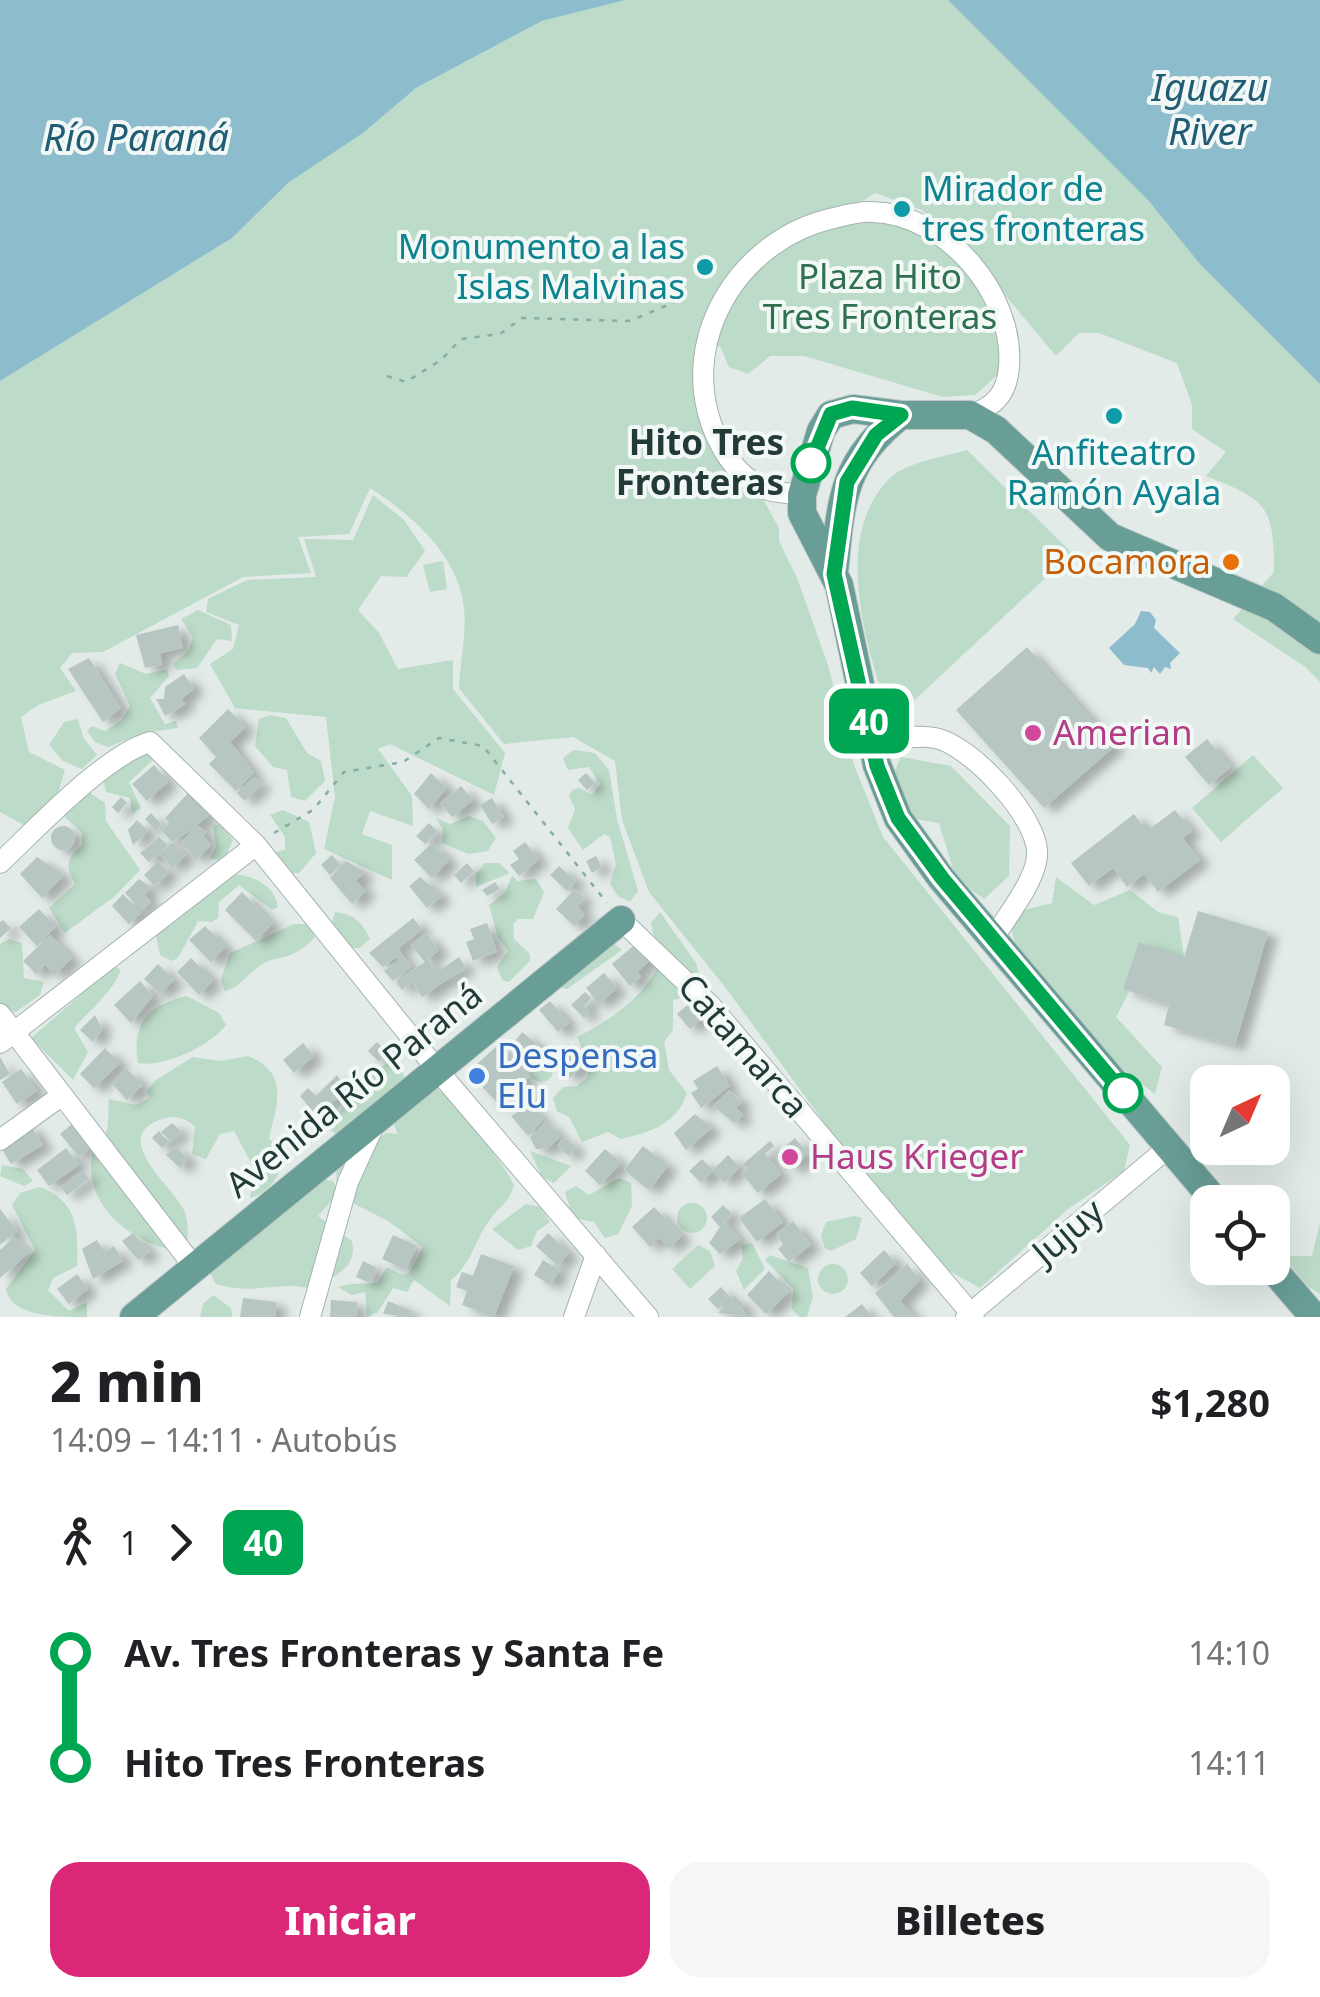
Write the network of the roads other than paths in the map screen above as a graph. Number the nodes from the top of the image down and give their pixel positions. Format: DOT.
graph roads {
  1 [pos="901,415"];
  2 [pos="970,415"];
  3 [pos="802,495"];
  4 [pos="834,574"];
  5 [pos="1320,640"];
  6 [pos="873,741"];
  7 [pos="256,844"];
  8 [pos="0,864"];
  9 [pos="621,920"];
  10 [pos="994,938"];
  11 [pos="0,1014"];
  12 [pos="7,1039"];
  13 [pos="439,1072"];
  14 [pos="61,1096"];
  15 [pos="375,1123"];
  16 [pos="0,1140"];
  17 [pos="1170,1147"];
  18 [pos="1202,1185"];
  19 [pos="596,1255"];
  20 [pos="195,1268"];
  21 [pos="1287,1285"];
  22 [pos="970,1316"];
  23 [pos="134,1317"];
  24 [pos="310,1317"];
  25 [pos="574,1317"];
  26 [pos="648,1317"];
  27 [pos="1314,1317"];
  1 -- 2 [label="main road"];
  1 -- 3 [label="main road"];
  1 -- 4 [label="main road"];
  2 -- 3 [label="street"];
  2 -- 5 [label="main road"];
  3 -- 4 [label="main road"];
  4 -- 6 [label="main road"];
  6 -- 10 [label="main road"];
  6 -- 10 [label="street"];
  7 -- 8 [label="street"];
  7 -- 12 [label="street"];
  7 -- 13 [label="street"];
  9 -- 13 [label="main road, Avenida Río Paraná"];
  9 -- 22 [label="street, Catamarca"];
  10 -- 17 [label="main road"];
  11 -- 12 [label="street"];
  12 -- 14 [label="street"];
  13 -- 15 [label="main road, Avenida Río Paraná"];
  13 -- 19 [label="street"];
  14 -- 16 [label="street"];
  14 -- 20 [label="street"];
  15 -- 20 [label="main road, Avenida Río Paraná"];
  15 -- 24 [label="street"];
  17 -- 18 [label="main road"];
  17 -- 22 [label="street, Jujuy"];
  19 -- 25 [label="street"];
  19 -- 26 [label="street"];
  20 -- 23 [label="main road, Avenida Río Paraná"];
  21 -- 27 [label="main road"];
}
